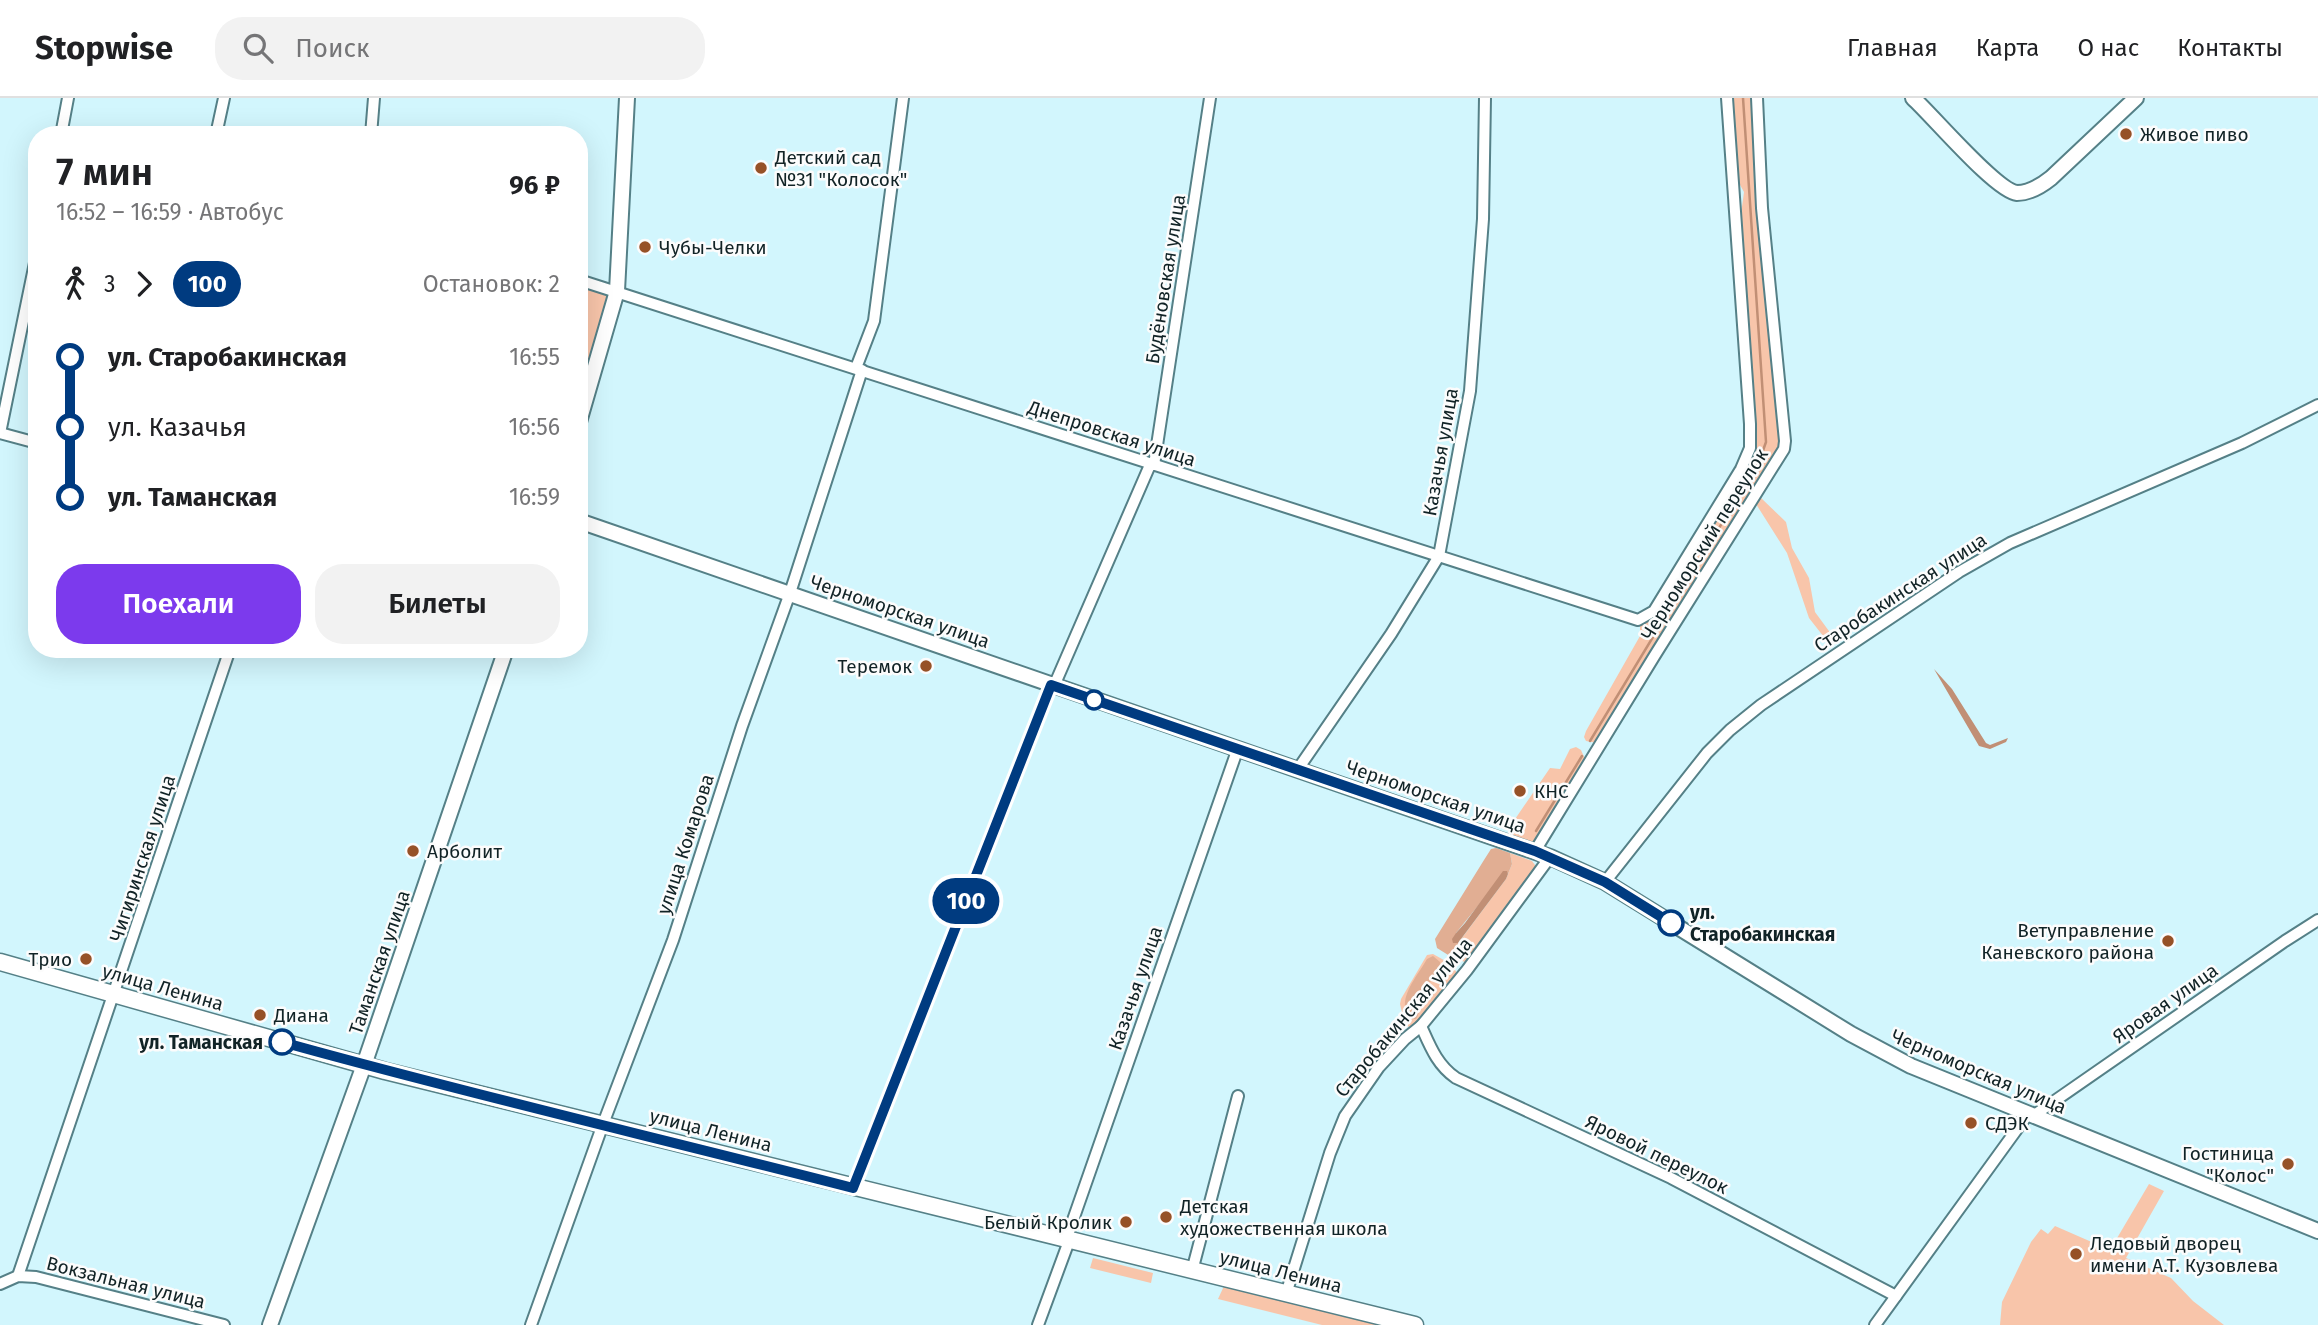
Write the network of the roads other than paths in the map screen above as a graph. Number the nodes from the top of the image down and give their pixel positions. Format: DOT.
graph roads {
  1 [pos="68,98"];
  2 [pos="224,98"];
  3 [pos="374,98"];
  4 [pos="627,98"];
  5 [pos="903,98"];
  6 [pos="1210,98"];
  7 [pos="1485,98"];
  8 [pos="1727,98"];
  9 [pos="1756,98"];
  10 [pos="1913,98"];
  11 [pos="2136,98"];
  12 [pos="63,126"];
  13 [pos="218,126"];
  14 [pos="372,126"];
  15 [pos="588,283"];
  16 [pos="617,291"];
  17 [pos="28,297"];
  18 [pos="859,369"];
  19 [pos="588,391"];
  20 [pos="2318,405"];
  21 [pos="0,433"];
  22 [pos="28,441"];
  23 [pos="1152,465"];
  24 [pos="588,524"];
  25 [pos="1439,556"];
  26 [pos="790,593"];
  27 [pos="227,658"];
  28 [pos="503,658"];
  29 [pos="1053,685"];
  30 [pos="1238,748"];
  31 [pos="1298,769"];
  32 [pos="1535,851"];
  33 [pos="1550,857"];
  34 [pos="1605,882"];
  35 [pos="2318,920"];
  36 [pos="0,962"];
  37 [pos="114,995"];
  38 [pos="1421,1026"];
  39 [pos="364,1065"];
  40 [pos="1238,1096"];
  41 [pos="2030,1115"];
  42 [pos="603,1124"];
  43 [pos="853,1188"];
  44 [pos="2318,1231"];
  45 [pos="1067,1241"];
  46 [pos="1192,1271"];
  47 [pos="18,1276"];
  48 [pos="0,1283"];
  49 [pos="1286,1294"];
  50 [pos="1896,1296"];
  51 [pos="224,1325"];
  52 [pos="270,1325"];
  53 [pos="531,1325"];
  54 [pos="1038,1325"];
  55 [pos="1415,1325"];
  56 [pos="1875,1325"];
  1 -- 12 [label="street"];
  2 -- 13 [label="street"];
  3 -- 14 [label="street"];
  4 -- 16 [label="street"];
  5 -- 18 [label="street, улица Комарова"];
  6 -- 23 [label="street, Будёновская улица"];
  7 -- 25 [label="street, Казачья улица"];
  8 -- 25 [label="street, Днепровская улица"];
  9 -- 32 [label="street, Черноморский переулок"];
  10 -- 11 [label="street"];
  15 -- 16 [label="street, Днепровская улица"];
  16 -- 18 [label="street, Днепровская улица"];
  16 -- 19 [label="street"];
  17 -- 21 [label="street"];
  18 -- 23 [label="street, Днепровская улица"];
  18 -- 26 [label="street, улица Комарова"];
  20 -- 34 [label="street, Старобакинская улица"];
  21 -- 22 [label="street"];
  23 -- 25 [label="street, Днепровская улица"];
  23 -- 29 [label="street, Будёновская улица"];
  24 -- 26 [label="street, Черноморская улица"];
  25 -- 31 [label="street, Казачья улица"];
  26 -- 29 [label="street, Черноморская улица"];
  26 -- 42 [label="street, улица Комарова"];
  27 -- 37 [label="street, Чигиринская улица"];
  28 -- 39 [label="street, Таманская улица"];
  29 -- 30 [label="street, Черноморская улица"];
  29 -- 43 [label="street, Будёновская улица"];
  30 -- 31 [label="street, Черноморская улица"];
  30 -- 45 [label="street, Казачья улица"];
  31 -- 32 [label="street, Черноморская улица"];
  32 -- 33 [label="street, Черноморская улица"];
  33 -- 34 [label="street, Черноморская улица"];
  33 -- 38 [label="street, Старобакинская улица"];
  34 -- 41 [label="street, Черноморская улица"];
  35 -- 41 [label="street, Яровая улица"];
  36 -- 37 [label="main road, улица Ленина"];
  37 -- 39 [label="main road, улица Ленина"];
  37 -- 47 [label="street, Чигиринская улица"];
  38 -- 49 [label="street, Старобакинская улица"];
  38 -- 50 [label="street, Яровой переулок"];
  39 -- 42 [label="main road, улица Ленина"];
  39 -- 52 [label="street, Таманская улица"];
  40 -- 46 [label="street"];
  41 -- 44 [label="street, Черноморская улица"];
  41 -- 50 [label="street, Яровая улица"];
  42 -- 43 [label="main road, улица Ленина"];
  42 -- 53 [label="street, улица Комарова"];
  43 -- 45 [label="main road, улица Ленина"];
  45 -- 46 [label="main road, улица Ленина"];
  45 -- 54 [label="street, Казачья улица"];
  46 -- 49 [label="main road, улица Ленина"];
  47 -- 48 [label="street"];
  47 -- 51 [label="street, Вокзальная улица"];
  49 -- 55 [label="main road, улица Ленина"];
  50 -- 56 [label="street, Яровая улица"];
}
